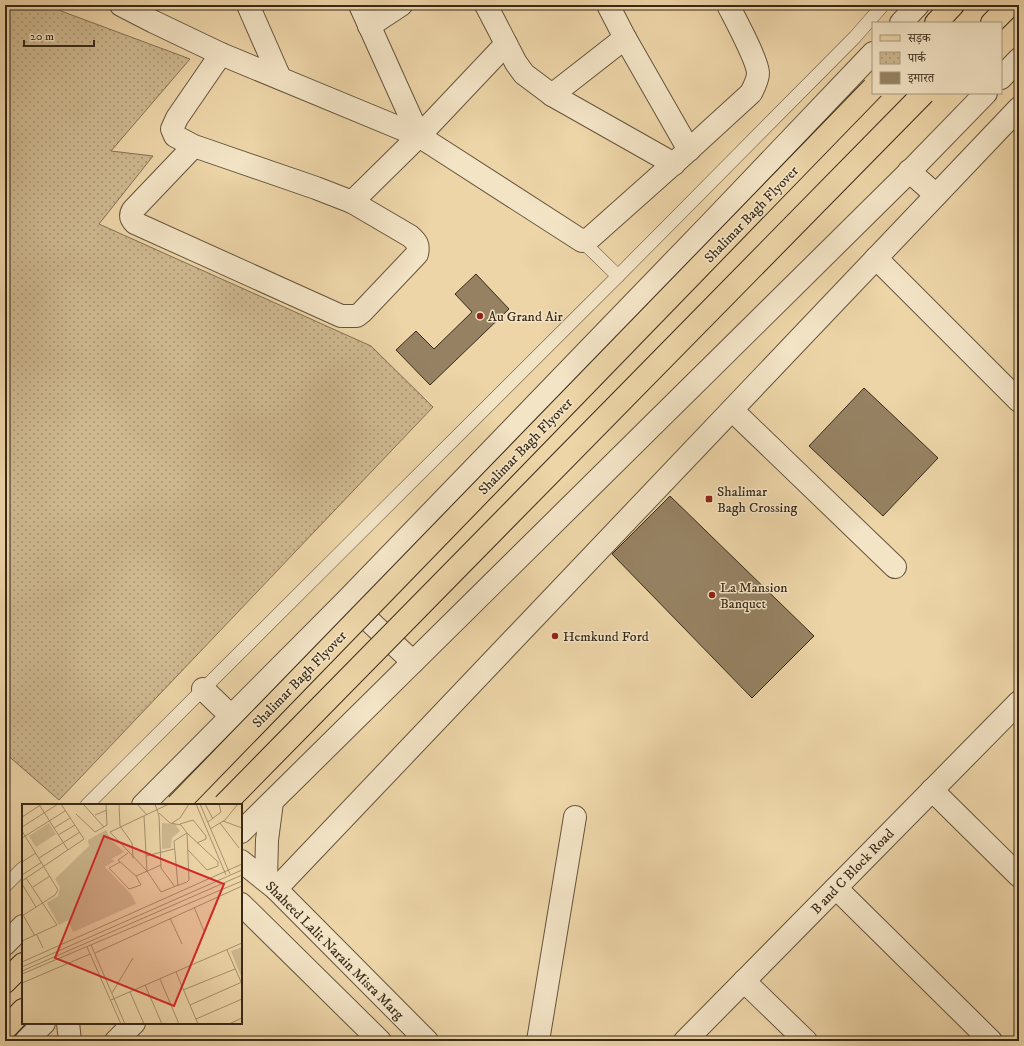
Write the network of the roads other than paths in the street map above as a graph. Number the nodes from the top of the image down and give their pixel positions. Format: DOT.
graph roads {
  1 [pos="121,5"];
  2 [pos="248,5"];
  3 [pos="360,5"];
  4 [pos="401,5"];
  5 [pos="486,5"];
  6 [pos="608,5"];
  7 [pos="728,5"];
  8 [pos="883,5"];
  9 [pos="918,5"];
  10 [pos="953,5"];
  11 [pos="1010,5"];
  12 [pos="902,22"];
  13 [pos="937,22"];
  14 [pos="993,22"];
  15 [pos="369,26"];
  16 [pos="624,38"];
  17 [pos="506,44"];
  18 [pos="221,54"];
  19 [pos="872,54"];
  20 [pos="1019,60"];
  21 [pos="1002,77"];
  22 [pos="280,78"];
  23 [pos="872,89"];
  24 [pos="923,94"];
  25 [pos="985,94"];
  26 [pos="552,95"];
  27 [pos="1019,108"];
  28 [pos="419,136"];
  29 [pos="194,146"];
  30 [pos="682,157"];
  31 [pos="909,171"];
  32 [pos="936,195"];
  33 [pos="352,202"];
  34 [pos="582,241"];
  35 [pos="876,258"];
  36 [pos="618,276"];
  37 [pos="1019,401"];
  38 [pos="732,410"];
  39 [pos="895,567"];
  40 [pos="347,600"];
  41 [pos="413,662"];
  42 [pos="203,689"];
  43 [pos="1019,702"];
  44 [pos="231,716"];
  45 [pos="932,790"];
  46 [pos="272,802"];
  47 [pos="88,804"];
  48 [pos="143,804"];
  49 [pos="178,804"];
  50 [pos="225,804"];
  51 [pos="576,817"];
  52 [pos="242,831"];
  53 [pos="242,862"];
  54 [pos="22,869"];
  55 [pos="1019,876"];
  56 [pos="271,885"];
  57 [pos="5,886"];
  58 [pos="836,888"];
  59 [pos="244,912"];
  60 [pos="22,927"];
  61 [pos="5,944"];
  62 [pos="22,965"];
  63 [pos="744,981"];
  64 [pos="5,982"];
  65 [pos="22,1011"];
  66 [pos="43,1024"];
  67 [pos="68,1024"];
  68 [pos="133,1024"];
  69 [pos="5,1028"];
  70 [pos="26,1041"];
  71 [pos="70,1041"];
  72 [pos="116,1041"];
  73 [pos="380,1041"];
  74 [pos="427,1041"];
  75 [pos="538,1041"];
  76 [pos="685,1041"];
  77 [pos="806,1041"];
  78 [pos="991,1041"];
  1 -- 18 [label="street"];
  2 -- 22 [label="street"];
  3 -- 15 [label="street"];
  4 -- 15 [label="street"];
  5 -- 17 [label="street"];
  6 -- 16 [label="street"];
  7 -- 30 [label="street"];
  8 -- 36 [label="lane"];
  9 -- 12 [label="street"];
  10 -- 13 [label="main road"];
  11 -- 14 [label="main road"];
  15 -- 28 [label="street"];
  16 -- 26 [label="street"];
  16 -- 30 [label="street"];
  17 -- 26 [label="street"];
  17 -- 28 [label="street"];
  18 -- 22 [label="street"];
  18 -- 29 [label="street"];
  19 -- 40 [label="street"];
  20 -- 21 [label="street"];
  22 -- 28 [label="street"];
  23 -- 49 [label="main road, Shalimar Bagh Flyover, bridge"];
  24 -- 50 [label="main road, bridge"];
  25 -- 31 [label="street"];
  26 -- 30 [label="street"];
  27 -- 32 [label="street"];
  28 -- 33 [label="street"];
  28 -- 34 [label="street"];
  29 -- 33 [label="street"];
  29 -- 33 [label="street"];
  30 -- 34 [label="street"];
  31 -- 32 [label="street"];
  31 -- 41 [label="street"];
  32 -- 35 [label="street"];
  34 -- 36 [label="lane"];
  35 -- 37 [label="street"];
  35 -- 38 [label="street"];
  36 -- 42 [label="lane"];
  38 -- 39 [label="street"];
  38 -- 56 [label="street"];
  40 -- 41 [label="street"];
  40 -- 44 [label="street"];
  41 -- 46 [label="street"];
  42 -- 44 [label="street"];
  42 -- 47 [label="lane"];
  43 -- 45 [label="street, B and C Block Road"];
  44 -- 48 [label="street"];
  45 -- 55 [label="street"];
  45 -- 58 [label="street, B and C Block Road"];
  46 -- 52 [label="street"];
  46 -- 56 [label="street"];
  51 -- 75 [label="street"];
  53 -- 56 [label="street, Shaheed Lalit Narain Misra Marg"];
  54 -- 57 [label="lane"];
  56 -- 74 [label="street, Shaheed Lalit Narain Misra Marg"];
  58 -- 63 [label="street, B and C Block Road"];
  58 -- 78 [label="street"];
  59 -- 73 [label="street"];
  60 -- 61 [label="street"];
  62 -- 64 [label="main road"];
  63 -- 76 [label="street, B and C Block Road"];
  63 -- 77 [label="street"];
  65 -- 69 [label="main road"];
  66 -- 70 [label="street"];
  67 -- 71 [label="street"];
  68 -- 72 [label="street"];
}
